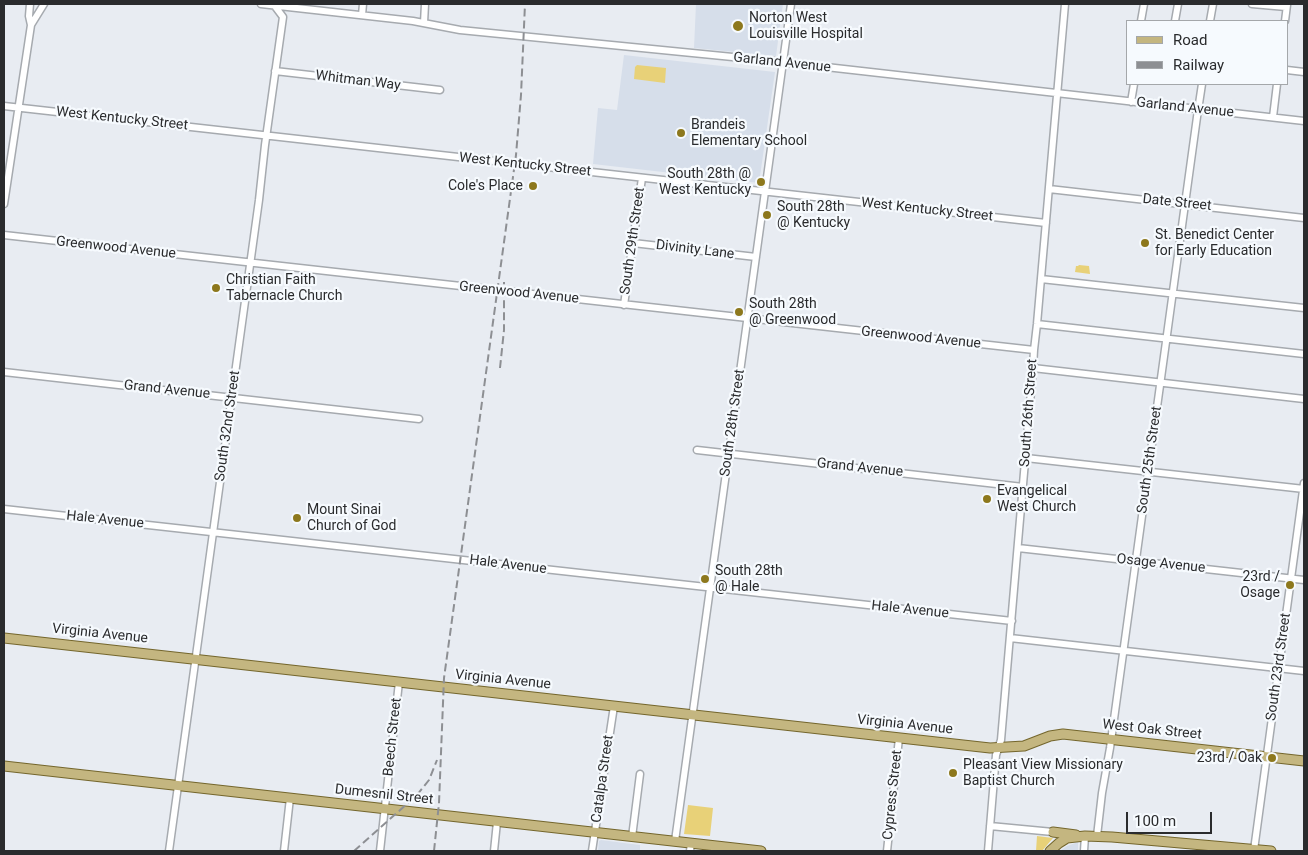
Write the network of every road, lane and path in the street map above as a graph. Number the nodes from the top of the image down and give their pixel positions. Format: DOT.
graph roads {
  1 [pos="30,4"];
  2 [pos="44,4"];
  3 [pos="261,4"];
  4 [pos="363,4"];
  5 [pos="425,4"];
  6 [pos="791,4"];
  7 [pos="1065,4"];
  8 [pos="1144,4"];
  9 [pos="1178,4"];
  10 [pos="1212,4"];
  11 [pos="1252,4"];
  12 [pos="274,5"];
  13 [pos="1287,6"];
  14 [pos="362,15"];
  15 [pos="1141,20"];
  16 [pos="1175,20"];
  17 [pos="1210,20"];
  18 [pos="1285,20"];
  19 [pos="424,23"];
  20 [pos="31,25"];
  21 [pos="783,62"];
  22 [pos="1288,70"];
  23 [pos="276,71"];
  24 [pos="1304,72"];
  25 [pos="1134,85"];
  26 [pos="1202,85"];
  27 [pos="1277,85"];
  28 [pos="440,90"];
  29 [pos="1057,94"];
  30 [pos="1131,102"];
  31 [pos="4,106"];
  32 [pos="19,108"];
  33 [pos="1198,109"];
  34 [pos="1273,117"];
  35 [pos="1304,121"];
  36 [pos="267,136"];
  37 [pos="642,178"];
  38 [pos="1049,189"];
  39 [pos="765,192"];
  40 [pos="4,204"];
  41 [pos="1185,204"];
  42 [pos="1304,218"];
  43 [pos="1046,223"];
  44 [pos="4,235"];
  45 [pos="633,243"];
  46 [pos="756,257"];
  47 [pos="251,263"];
  48 [pos="1041,279"];
  49 [pos="1172,294"];
  50 [pos="624,305"];
  51 [pos="1304,308"];
  52 [pos="748,318"];
  53 [pos="1037,324"];
  54 [pos="1166,338"];
  55 [pos="1034,350"];
  56 [pos="1304,354"];
  57 [pos="1033,368"];
  58 [pos="4,372"];
  59 [pos="1160,382"];
  60 [pos="232,397"];
  61 [pos="1304,399"];
  62 [pos="419,419"];
  63 [pos="697,450"];
  64 [pos="729,453"];
  65 [pos="1026,458"];
  66 [pos="1148,472"];
  67 [pos="1023,487"];
  68 [pos="1304,487"];
  69 [pos="4,509"];
  70 [pos="213,532"];
  71 [pos="1018,548"];
  72 [pos="1136,561"];
  73 [pos="1292,578"];
  74 [pos="1304,580"];
  75 [pos="710,588"];
  76 [pos="1012,621"];
  77 [pos="4,638"];
  78 [pos="1010,638"];
  79 [pos="1123,650"];
  80 [pos="195,659"];
  81 [pos="1279,668"];
  82 [pos="1304,671"];
  83 [pos="399,682"];
  84 [pos="614,706"];
  85 [pos="693,715"];
  86 [pos="899,738"];
  87 [pos="1111,740"];
  88 [pos="999,748"];
  89 [pos="1266,757"];
  90 [pos="1304,761"];
  91 [pos="4,766"];
  92 [pos="640,774"];
  93 [pos="178,786"];
  94 [pos="290,798"];
  95 [pos="385,809"];
  96 [pos="497,822"];
  97 [pos="990,826"];
  98 [pos="595,832"];
  99 [pos="1054,832"];
  100 [pos="1085,836"];
  101 [pos="1097,836"];
  102 [pos="632,837"];
  103 [pos="675,842"];
  104 [pos="690,847"];
  105 [pos="738,850"];
  106 [pos="1254,850"];
  107 [pos="168,851"];
  108 [pos="284,851"];
  109 [pos="380,851"];
  110 [pos="494,851"];
  111 [pos="592,851"];
  112 [pos="761,851"];
  113 [pos="887,851"];
  114 [pos="988,851"];
  115 [pos="1050,851"];
  116 [pos="1084,851"];
  117 [pos="1271,851"];
  1 -- 20 [label="street"];
  2 -- 20 [label="street"];
  3 -- 12 [label="street, Garland Avenue"];
  4 -- 14 [label="street"];
  5 -- 19 [label="street"];
  6 -- 21 [label="street, South 28th Street"];
  7 -- 29 [label="street, South 26th Street"];
  8 -- 15 [label="street"];
  9 -- 16 [label="street"];
  10 -- 17 [label="street"];
  11 -- 13 [label="street"];
  12 -- 14 [label="street, Garland Avenue"];
  12 -- 23 [label="street, South 32nd Street"];
  13 -- 18 [label="street"];
  14 -- 19 [label="street, Garland Avenue"];
  19 -- 21 [label="street, Garland Avenue"];
  20 -- 32 [label="street"];
  21 -- 29 [label="street, Garland Avenue"];
  21 -- 39 [label="street, South 28th Street"];
  22 -- 24 [label="street"];
  23 -- 28 [label="street, Whitman Way"];
  23 -- 36 [label="street, South 32nd Street"];
  25 -- 30 [label="street"];
  26 -- 33 [label="street, South 25th Street"];
  27 -- 34 [label="street"];
  29 -- 30 [label="street, Garland Avenue"];
  29 -- 38 [label="street, South 26th Street"];
  30 -- 33 [label="street, Garland Avenue"];
  31 -- 32 [label="street, West Kentucky Street"];
  32 -- 36 [label="street, West Kentucky Street"];
  32 -- 40 [label="street"];
  33 -- 34 [label="street, Garland Avenue"];
  33 -- 41 [label="street, South 25th Street"];
  34 -- 35 [label="street, Garland Avenue"];
  36 -- 37 [label="street, West Kentucky Street"];
  36 -- 47 [label="street, South 32nd Street"];
  37 -- 39 [label="street, West Kentucky Street"];
  37 -- 45 [label="street, South 29th Street"];
  38 -- 41 [label="street, Date Street"];
  38 -- 43 [label="street, South 26th Street"];
  39 -- 43 [label="street, West Kentucky Street"];
  39 -- 46 [label="street, South 28th Street"];
  41 -- 42 [label="street, Date Street"];
  41 -- 49 [label="street, South 25th Street"];
  43 -- 48 [label="street, South 26th Street"];
  44 -- 47 [label="street, Greenwood Avenue"];
  45 -- 46 [label="street, Divinity Lane"];
  45 -- 50 [label="street, South 29th Street"];
  46 -- 52 [label="street, South 28th Street"];
  47 -- 50 [label="street, Greenwood Avenue"];
  47 -- 60 [label="street, South 32nd Street"];
  48 -- 49 [label="street"];
  48 -- 53 [label="street, South 26th Street"];
  49 -- 51 [label="street"];
  49 -- 54 [label="street, South 25th Street"];
  50 -- 52 [label="street, Greenwood Avenue"];
  52 -- 55 [label="street, Greenwood Avenue"];
  52 -- 64 [label="street, South 28th Street"];
  53 -- 54 [label="street"];
  53 -- 55 [label="street, South 26th Street"];
  54 -- 56 [label="street"];
  54 -- 59 [label="street, South 25th Street"];
  55 -- 57 [label="street, South 26th Street"];
  57 -- 59 [label="street"];
  57 -- 65 [label="street, South 26th Street"];
  58 -- 60 [label="street, Grand Avenue"];
  59 -- 61 [label="street"];
  59 -- 66 [label="street, South 25th Street"];
  60 -- 62 [label="street, Grand Avenue"];
  60 -- 70 [label="street, South 32nd Street"];
  63 -- 64 [label="street, Grand Avenue"];
  64 -- 67 [label="street, Grand Avenue"];
  64 -- 75 [label="street, South 28th Street"];
  65 -- 66 [label="street"];
  65 -- 67 [label="street, South 26th Street"];
  66 -- 68 [label="street"];
  66 -- 72 [label="street, South 25th Street"];
  67 -- 71 [label="street, South 26th Street"];
  68 -- 73 [label="street, South 23rd Street"];
  69 -- 70 [label="street, Hale Avenue"];
  70 -- 75 [label="street, Hale Avenue"];
  70 -- 80 [label="street, South 32nd Street"];
  71 -- 72 [label="street, Osage Avenue"];
  71 -- 76 [label="street, South 26th Street"];
  72 -- 73 [label="street, Osage Avenue"];
  72 -- 79 [label="street, South 25th Street"];
  73 -- 74 [label="street, Osage Avenue"];
  73 -- 81 [label="street, South 23rd Street"];
  75 -- 76 [label="street, Hale Avenue"];
  75 -- 85 [label="street, South 28th Street"];
  76 -- 78 [label="street, South 26th Street"];
  77 -- 80 [label="main road, Virginia Avenue"];
  78 -- 79 [label="street"];
  78 -- 88 [label="street, South 26th Street"];
  79 -- 81 [label="street"];
  79 -- 87 [label="street, South 25th Street"];
  80 -- 83 [label="main road, Virginia Avenue"];
  80 -- 93 [label="street, South 32nd Street"];
  81 -- 82 [label="street"];
  81 -- 89 [label="street, South 23rd Street"];
  83 -- 84 [label="main road, Virginia Avenue"];
  83 -- 95 [label="street, Beech Street"];
  84 -- 85 [label="main road, Virginia Avenue"];
  84 -- 98 [label="street, Catalpa Street"];
  85 -- 86 [label="main road, Virginia Avenue"];
  85 -- 103 [label="street, South 28th Street"];
  86 -- 88 [label="main road, Virginia Avenue"];
  86 -- 113 [label="street, Cypress Street"];
  87 -- 88 [label="main road, West Oak Street"];
  87 -- 89 [label="main road, West Oak Street"];
  87 -- 101 [label="street, South 25th Street"];
  88 -- 97 [label="street, South 26th Street"];
  89 -- 90 [label="main road, West Oak Street"];
  89 -- 106 [label="street, South 23rd Street"];
  91 -- 93 [label="main road, Dumesnil Street"];
  92 -- 102 [label="street"];
  93 -- 94 [label="main road, Dumesnil Street"];
  93 -- 107 [label="street, South 32nd Street"];
  94 -- 95 [label="main road, Dumesnil Street"];
  94 -- 108 [label="street"];
  95 -- 96 [label="main road, Dumesnil Street"];
  95 -- 109 [label="street, Beech Street"];
  96 -- 98 [label="main road, Dumesnil Street"];
  96 -- 110 [label="street"];
  97 -- 99 [label="street"];
  97 -- 114 [label="street, South 26th Street"];
  98 -- 102 [label="main road, Dumesnil Street"];
  98 -- 111 [label="street, Catalpa Street"];
  99 -- 100 [label="main road"];
  100 -- 101 [label="main road"];
  100 -- 115 [label="main road"];
  100 -- 116 [label="street"];
  101 -- 106 [label="main road"];
  102 -- 103 [label="main road, Dumesnil Street"];
  103 -- 104 [label="main road, Dumesnil Street"];
  104 -- 105 [label="main road, Dumesnil Street"];
  105 -- 112 [label="main road, Dumesnil Street"];
  106 -- 117 [label="main road"];
}
